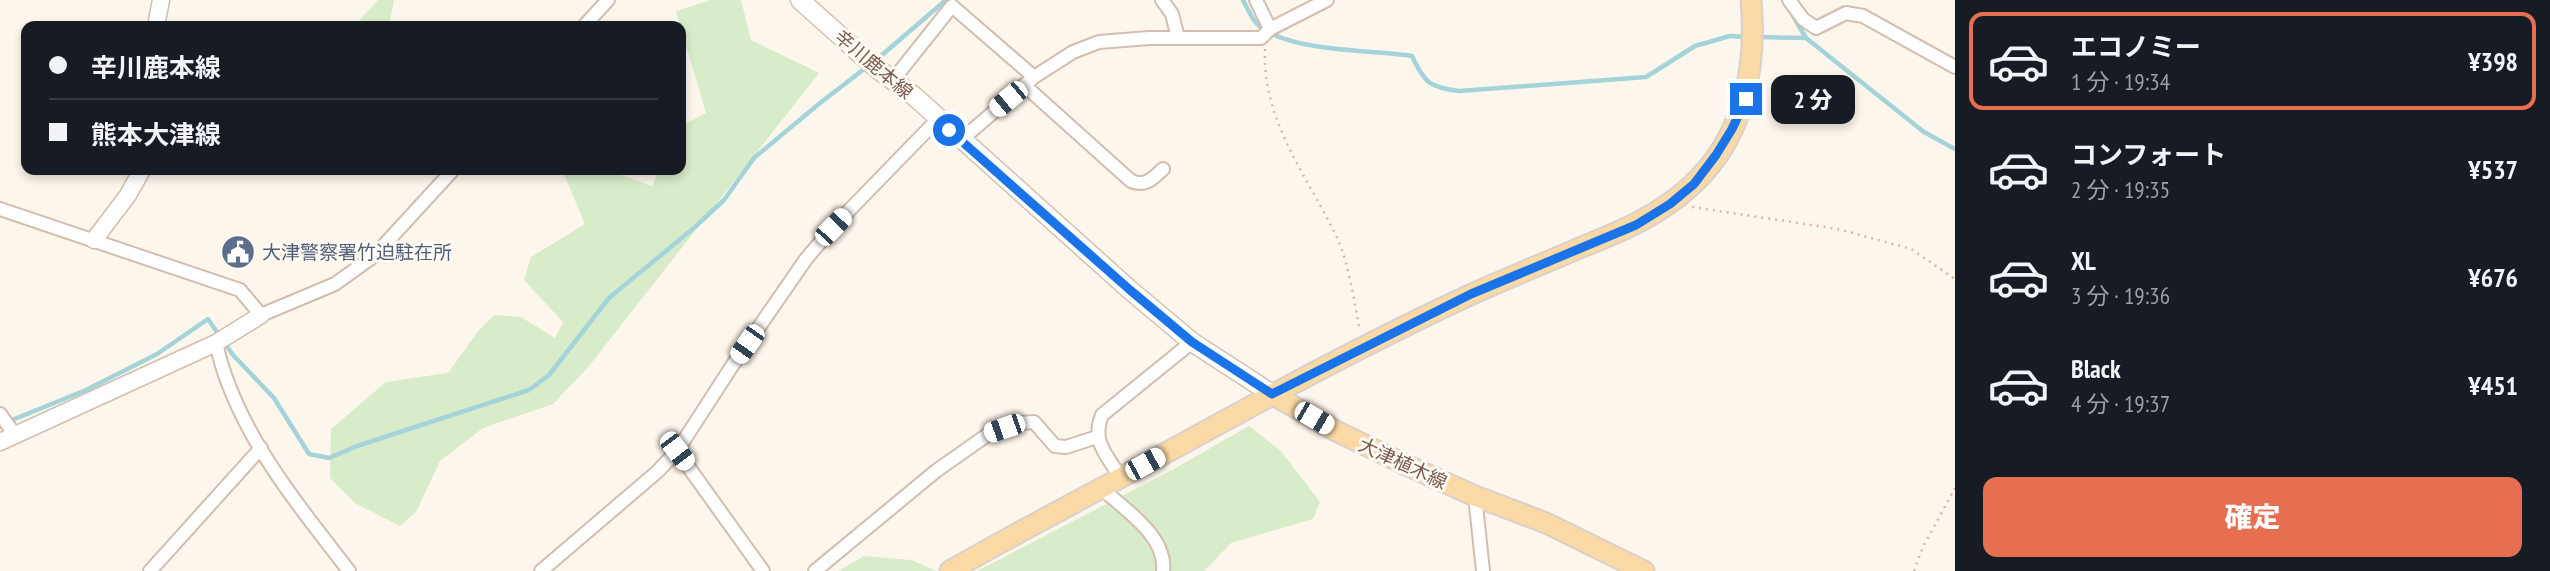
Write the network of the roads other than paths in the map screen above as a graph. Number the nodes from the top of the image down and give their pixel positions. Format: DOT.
graph roads {
  1 [pos="161,0"];
  2 [pos="608,0"];
  3 [pos="800,0"];
  4 [pos="1161,0"];
  5 [pos="1256,0"];
  6 [pos="1326,0"];
  7 [pos="1751,0"];
  8 [pos="1789,0"];
  9 [pos="157,21"];
  10 [pos="589,21"];
  11 [pos="1270,29"];
  12 [pos="1178,38"];
  13 [pos="1955,67"];
  14 [pos="893,80"];
  15 [pos="1029,81"];
  16 [pos="938,119"];
  17 [pos="961,141"];
  18 [pos="1163,170"];
  19 [pos="139,175"];
  20 [pos="448,175"];
  21 [pos="0,209"];
  22 [pos="94,240"];
  23 [pos="261,315"];
  24 [pos="221,340"];
  25 [pos="1192,342"];
  26 [pos="1272,394"];
  27 [pos="0,414"];
  28 [pos="15,435"];
  29 [pos="1097,437"];
  30 [pos="0,442"];
  31 [pos="261,448"];
  32 [pos="677,451"];
  33 [pos="1121,478"];
  34 [pos="1101,488"];
  35 [pos="1475,496"];
  36 [pos="150,571"];
  37 [pos="349,571"];
  38 [pos="541,571"];
  39 [pos="763,571"];
  40 [pos="815,571"];
  41 [pos="950,571"];
  42 [pos="1163,571"];
  43 [pos="1483,571"];
  44 [pos="1644,571"];
  1 -- 9 [label="street"];
  2 -- 10 [label="street"];
  3 -- 14 [label="main road, 辛川鹿本線"];
  4 -- 12 [label="street"];
  5 -- 11 [label="street"];
  6 -- 11 [label="street"];
  7 -- 26 [label="main road"];
  8 -- 13 [label="street"];
  11 -- 12 [label="street"];
  12 -- 15 [label="street"];
  14 -- 15 [label="street"];
  14 -- 16 [label="main road, 辛川鹿本線"];
  15 -- 17 [label="street"];
  15 -- 18 [label="street"];
  16 -- 17 [label="main road, 辛川鹿本線"];
  16 -- 32 [label="street"];
  17 -- 25 [label="main road, 辛川鹿本線"];
  19 -- 22 [label="street"];
  20 -- 23 [label="street"];
  21 -- 22 [label="street"];
  22 -- 23 [label="street"];
  23 -- 24 [label="street"];
  24 -- 28 [label="street"];
  24 -- 31 [label="street"];
  25 -- 26 [label="main road, 辛川鹿本線"];
  25 -- 29 [label="street"];
  26 -- 33 [label="main road"];
  26 -- 35 [label="main road, 大津植木線"];
  27 -- 28 [label="street"];
  28 -- 30 [label="street"];
  29 -- 33 [label="street"];
  29 -- 40 [label="street"];
  31 -- 36 [label="street"];
  31 -- 37 [label="street"];
  32 -- 38 [label="street"];
  32 -- 39 [label="street"];
  33 -- 34 [label="main road"];
  34 -- 41 [label="main road"];
  34 -- 42 [label="street"];
  35 -- 43 [label="street"];
  35 -- 44 [label="main road, 大津植木線"];
}
